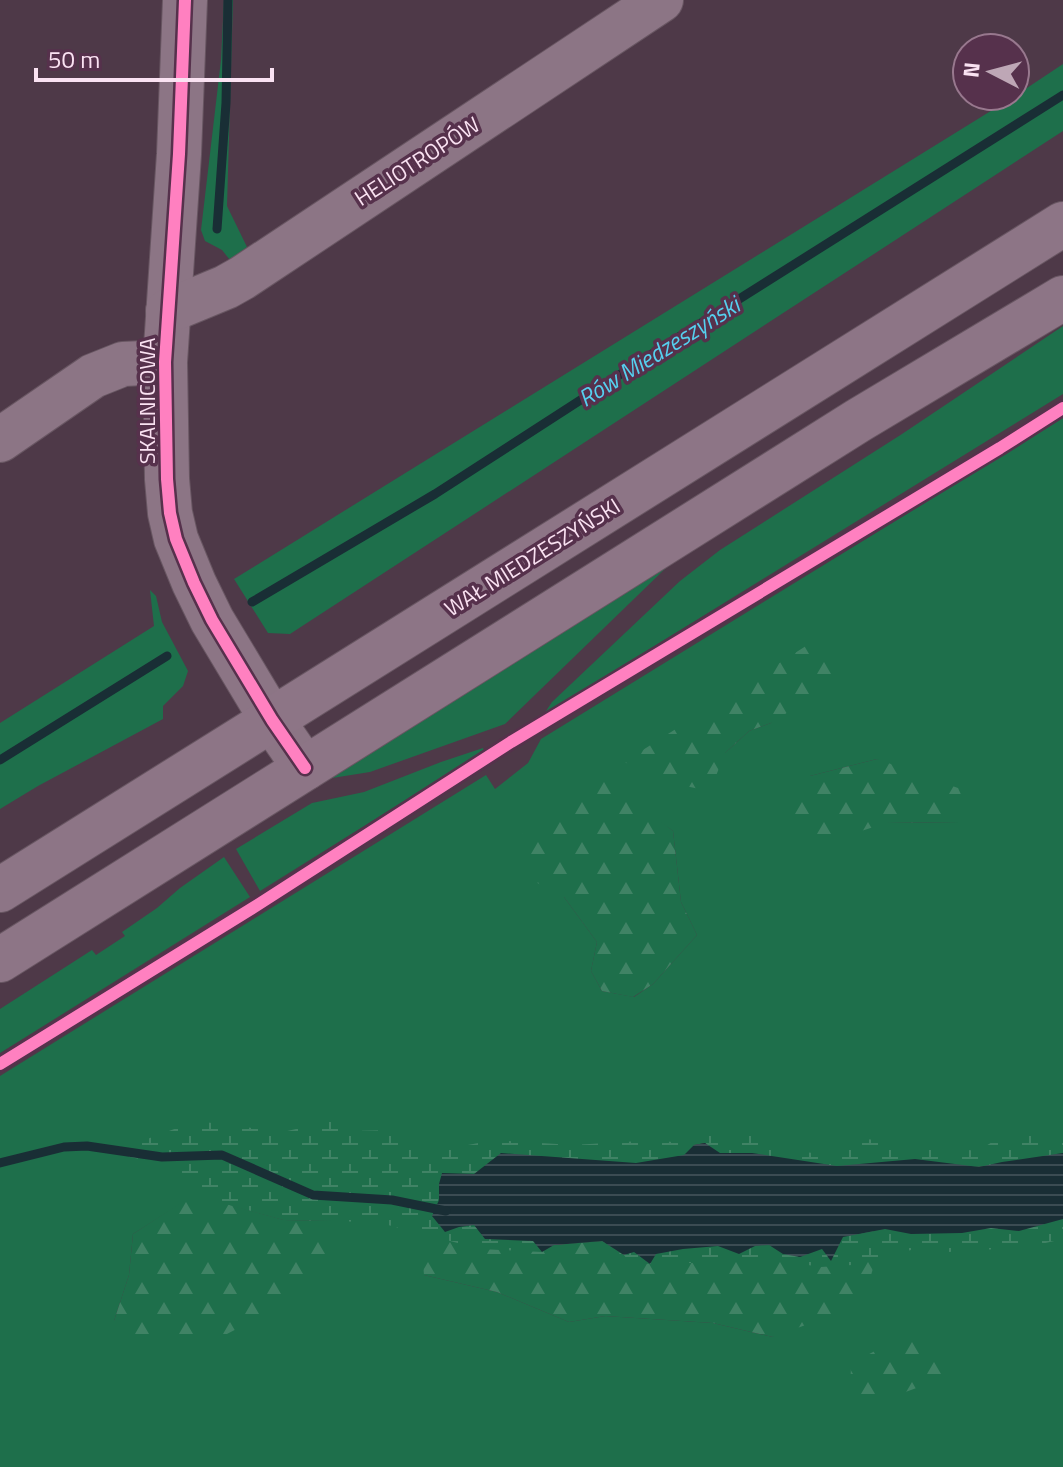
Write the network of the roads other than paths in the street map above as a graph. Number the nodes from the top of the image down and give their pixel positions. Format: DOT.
graph roads {
  1 [pos="185,0"];
  2 [pos="661,0"];
  3 [pos="1063,224"];
  4 [pos="1063,298"];
  5 [pos="168,311"];
  6 [pos="165,362"];
  7 [pos="0,440"];
  8 [pos="272,720"];
  9 [pos="305,768"];
  10 [pos="0,890"];
  11 [pos="0,960"];
  1 -- 5 [label="street, SKALNICOWA"];
  2 -- 5 [label="street, HELIOTROPÓW"];
  3 -- 8 [label="main road, WAŁ MIEDZESZYŃSKI"];
  4 -- 9 [label="main road"];
  5 -- 6 [label="street, SKALNICOWA"];
  6 -- 7 [label="street"];
  6 -- 8 [label="street, SKALNICOWA"];
  8 -- 9 [label="street, SKALNICOWA"];
  8 -- 10 [label="main road, WAŁ MIEDZESZYŃSKI"];
  9 -- 11 [label="main road"];
}
